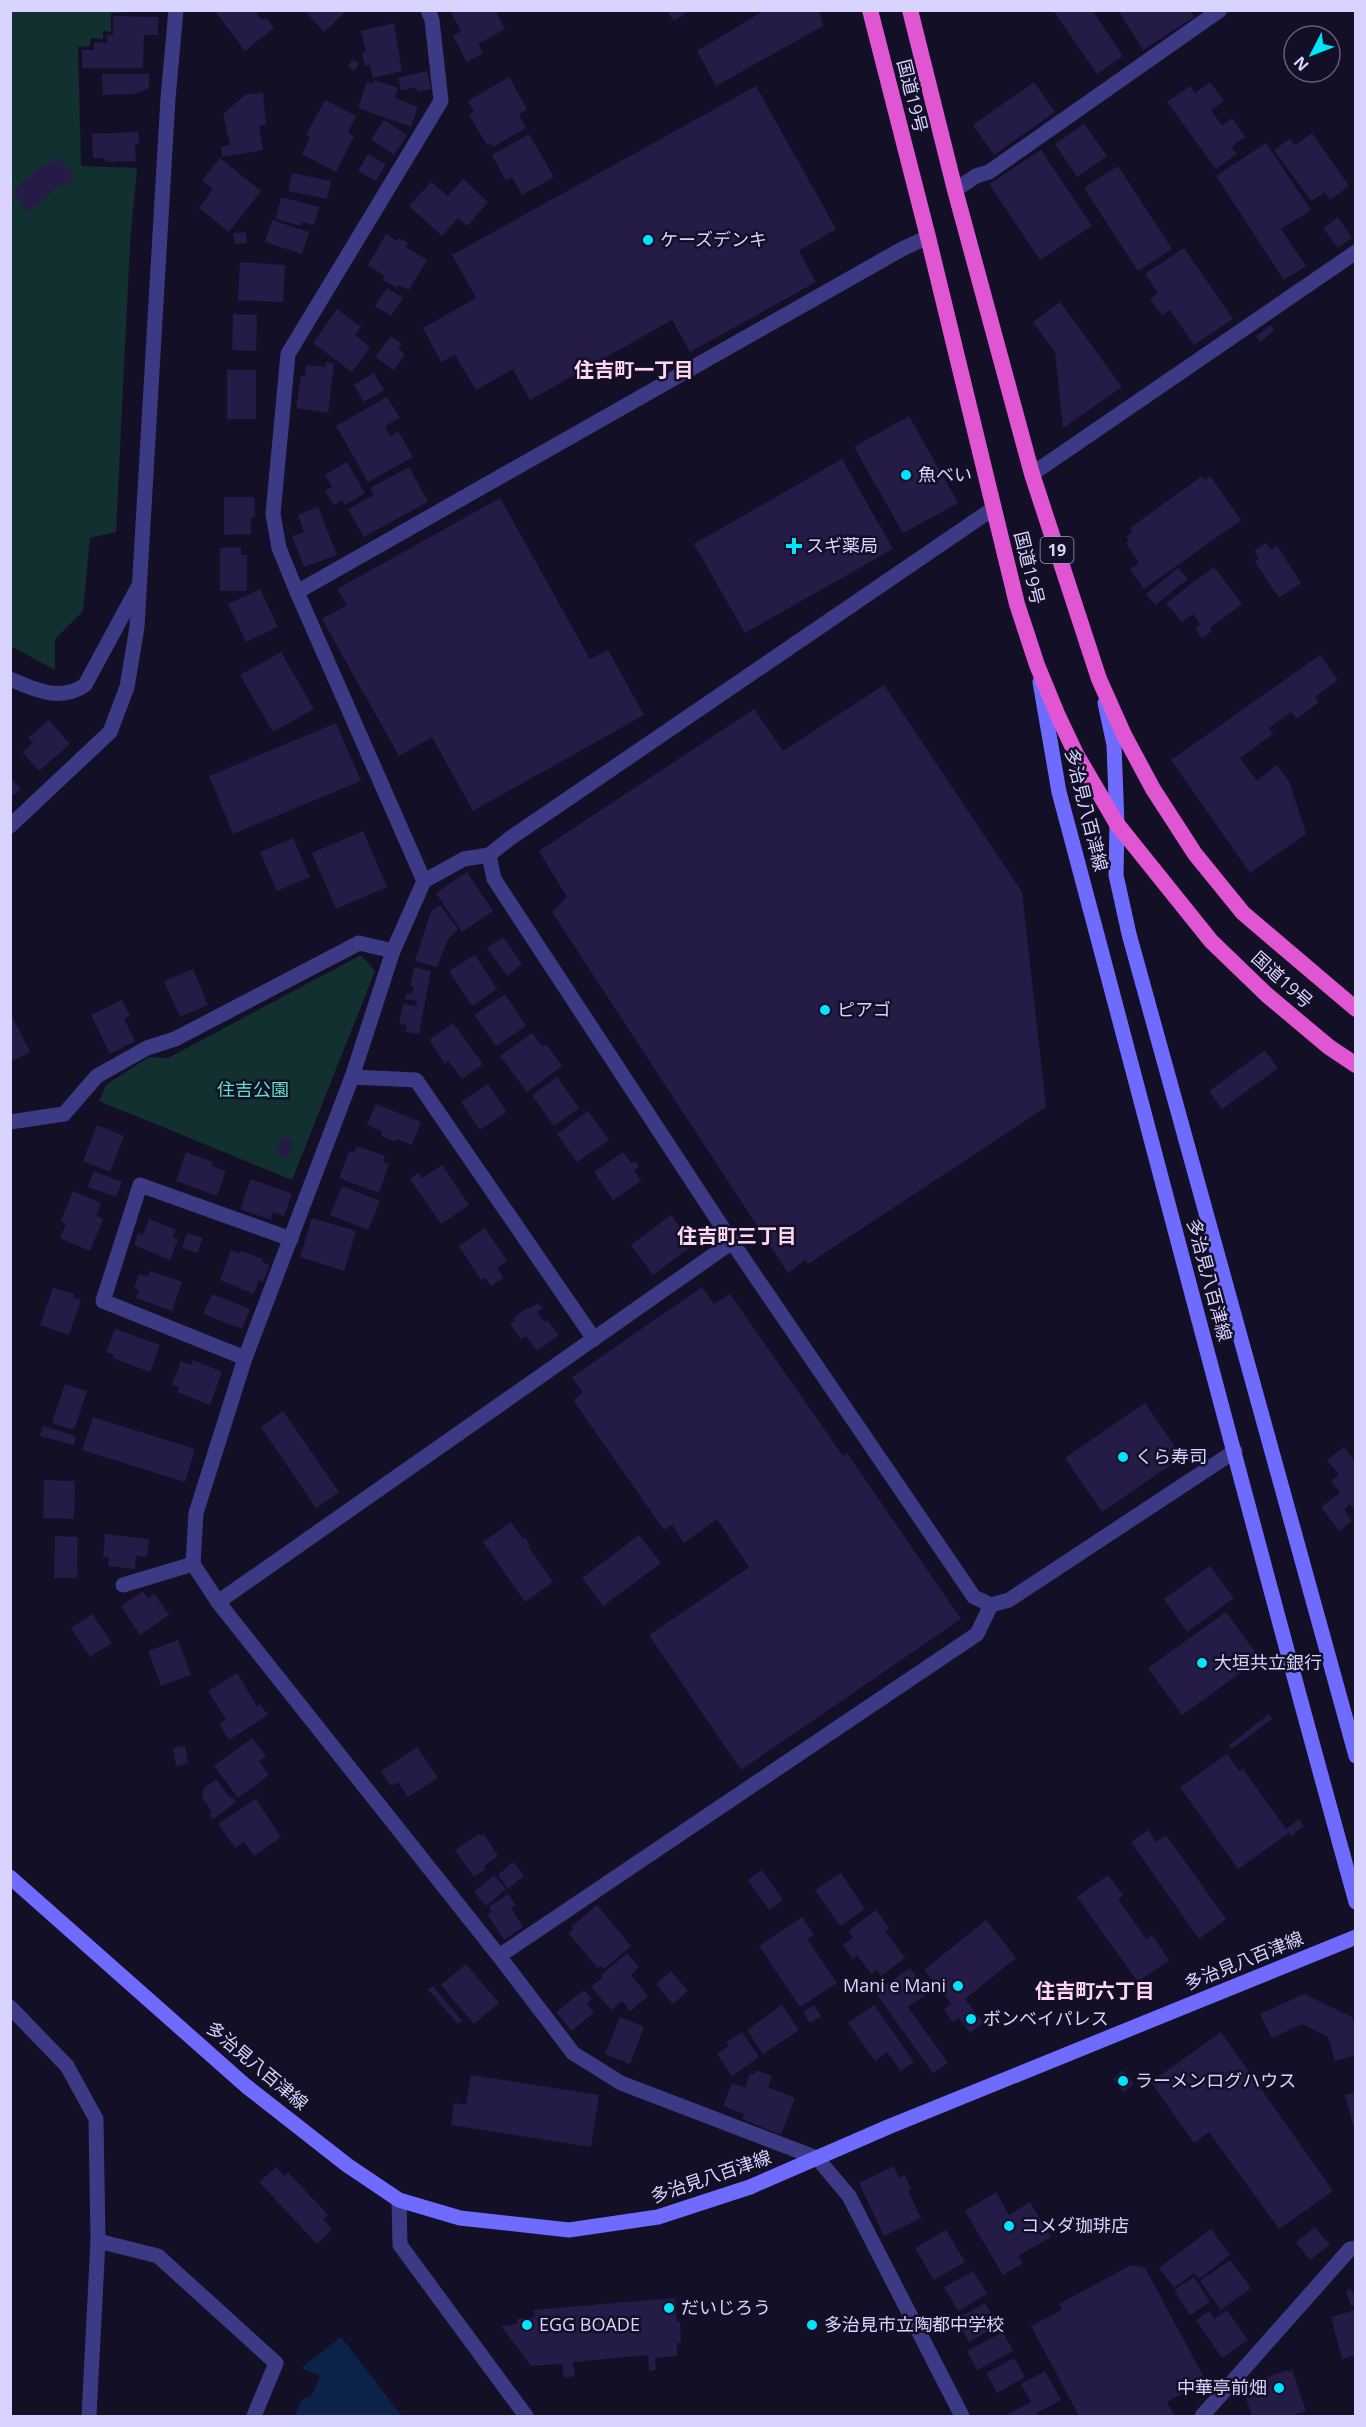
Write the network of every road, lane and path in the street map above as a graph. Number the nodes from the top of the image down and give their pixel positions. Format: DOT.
graph roads {
  1 [pos="176,10"];
  2 [pos="429,10"];
  3 [pos="870,10"];
  4 [pos="910,10"];
  5 [pos="1220,10"];
  6 [pos="955,190"];
  7 [pos="928,237"];
  8 [pos="1356,252"];
  9 [pos="1032,474"];
  10 [pos="994,508"];
  11 [pos="138,587"];
  12 [pos="297,592"];
  13 [pos="1037,665"];
  14 [pos="10,679"];
  15 [pos="1099,679"];
  16 [pos="1117,824"];
  17 [pos="10,826"];
  18 [pos="489,855"];
  19 [pos="424,882"];
  20 [pos="393,951"];
  21 [pos="1356,1009"];
  22 [pos="1356,1065"];
  23 [pos="352,1077"];
  24 [pos="10,1122"];
  25 [pos="291,1239"];
  26 [pos="732,1242"];
  27 [pos="594,1339"];
  28 [pos="245,1358"];
  29 [pos="1234,1451"];
  30 [pos="193,1564"];
  31 [pos="123,1585"];
  32 [pos="218,1602"];
  33 [pos="991,1605"];
  34 [pos="1356,1756"];
  35 [pos="10,1877"];
  36 [pos="1356,1902"];
  37 [pos="1356,1937"];
  38 [pos="499,1956"];
  39 [pos="10,2007"];
  40 [pos="817,2158"];
  41 [pos="399,2200"];
  42 [pos="98,2241"];
  43 [pos="1356,2248"];
  44 [pos="1216,2400"];
  45 [pos="89,2416"];
  46 [pos="254,2416"];
  47 [pos="526,2416"];
  48 [pos="962,2416"];
  49 [pos="1202,2416"];
  50 [pos="1221,2416"];
  1 -- 11 [label="street"];
  2 -- 12 [label="street"];
  3 -- 7 [label="highway, 国道19号"];
  4 -- 6 [label="highway, 国道19号 / 19"];
  5 -- 6 [label="street"];
  6 -- 9 [label="highway, 国道19号 / 19"];
  7 -- 10 [label="highway, 国道19号"];
  7 -- 12 [label="street"];
  8 -- 9 [label="street"];
  9 -- 15 [label="highway, 国道19号 / 19"];
  10 -- 13 [label="highway, 国道19号"];
  10 -- 18 [label="street"];
  11 -- 14 [label="street"];
  11 -- 17 [label="street"];
  12 -- 19 [label="street"];
  13 -- 16 [label="highway, 国道19号"];
  13 -- 29 [label="main road, 多治見八百津線"];
  15 -- 16 [label="main road, 多治見八百津線"];
  15 -- 21 [label="highway, 国道19号 / 19"];
  16 -- 22 [label="highway, 国道19号"];
  16 -- 34 [label="main road, 多治見八百津線"];
  18 -- 19 [label="street"];
  18 -- 26 [label="street"];
  19 -- 20 [label="street"];
  20 -- 23 [label="street"];
  20 -- 24 [label="street"];
  23 -- 25 [label="street"];
  23 -- 27 [label="street"];
  25 -- 28 [label="street"];
  25 -- 28 [label="street"];
  26 -- 27 [label="street"];
  26 -- 33 [label="street"];
  27 -- 32 [label="street"];
  28 -- 30 [label="street"];
  29 -- 33 [label="street"];
  29 -- 36 [label="main road, 多治見八百津線"];
  30 -- 31 [label="street"];
  30 -- 32 [label="street"];
  32 -- 38 [label="street"];
  33 -- 38 [label="street"];
  35 -- 41 [label="main road, 多治見八百津線"];
  37 -- 40 [label="main road, 多治見八百津線"];
  38 -- 40 [label="street"];
  39 -- 42 [label="street"];
  40 -- 41 [label="main road, 多治見八百津線"];
  40 -- 48 [label="street"];
  41 -- 47 [label="street"];
  42 -- 45 [label="street"];
  42 -- 46 [label="street"];
  43 -- 44 [label="street"];
  44 -- 49 [label="street"];
  44 -- 50 [label="street"];
}
